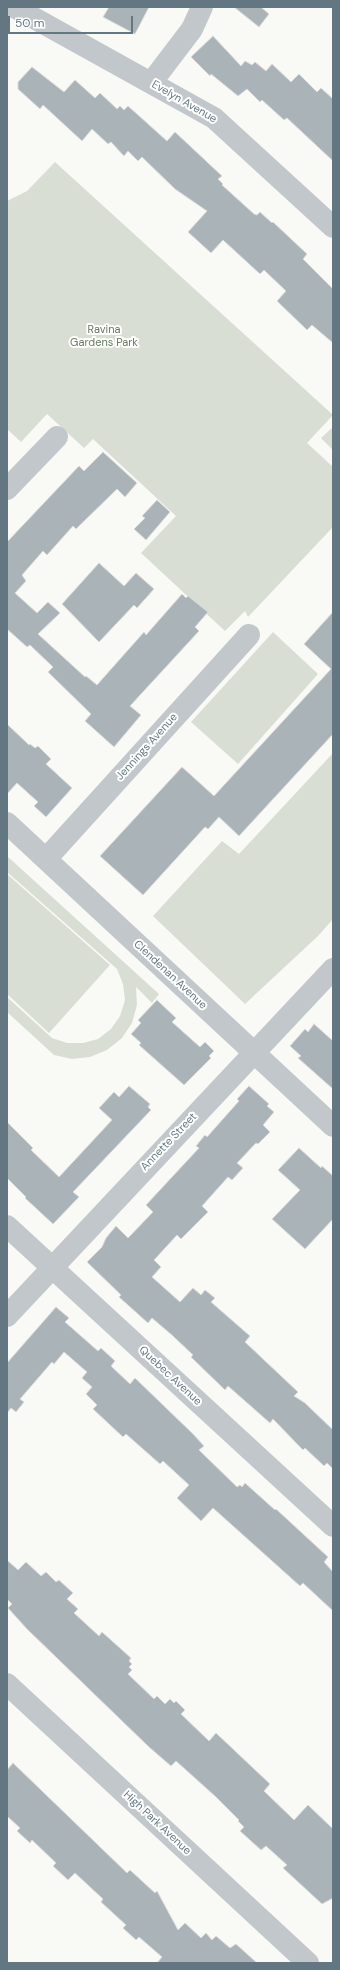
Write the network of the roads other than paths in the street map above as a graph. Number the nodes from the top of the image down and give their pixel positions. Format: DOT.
graph roads {
  1 [pos="14,7"];
  2 [pos="202,7"];
  3 [pos="151,83"];
  4 [pos="333,227"];
  5 [pos="57,436"];
  6 [pos="7,489"];
  7 [pos="249,635"];
  8 [pos="7,823"];
  9 [pos="46,859"];
  10 [pos="333,969"];
  11 [pos="254,1053"];
  12 [pos="333,1126"];
  13 [pos="7,1226"];
  14 [pos="52,1267"];
  15 [pos="7,1316"];
  16 [pos="333,1526"];
  17 [pos="7,1684"];
  18 [pos="308,1963"];
  1 -- 3 [label="street, Evelyn Avenue"];
  2 -- 3 [label="street"];
  3 -- 4 [label="street, Evelyn Avenue"];
  5 -- 6 [label="street"];
  7 -- 9 [label="street, Jennings Avenue"];
  8 -- 9 [label="street, Clendenan Avenue"];
  9 -- 11 [label="street, Clendenan Avenue"];
  10 -- 11 [label="street, Annette Street"];
  11 -- 12 [label="street, Clendenan Avenue"];
  11 -- 14 [label="street, Annette Street"];
  13 -- 14 [label="street, Quebec Avenue"];
  14 -- 15 [label="street, Annette Street"];
  14 -- 16 [label="street, Quebec Avenue"];
  17 -- 18 [label="street, High Park Avenue"];
}
